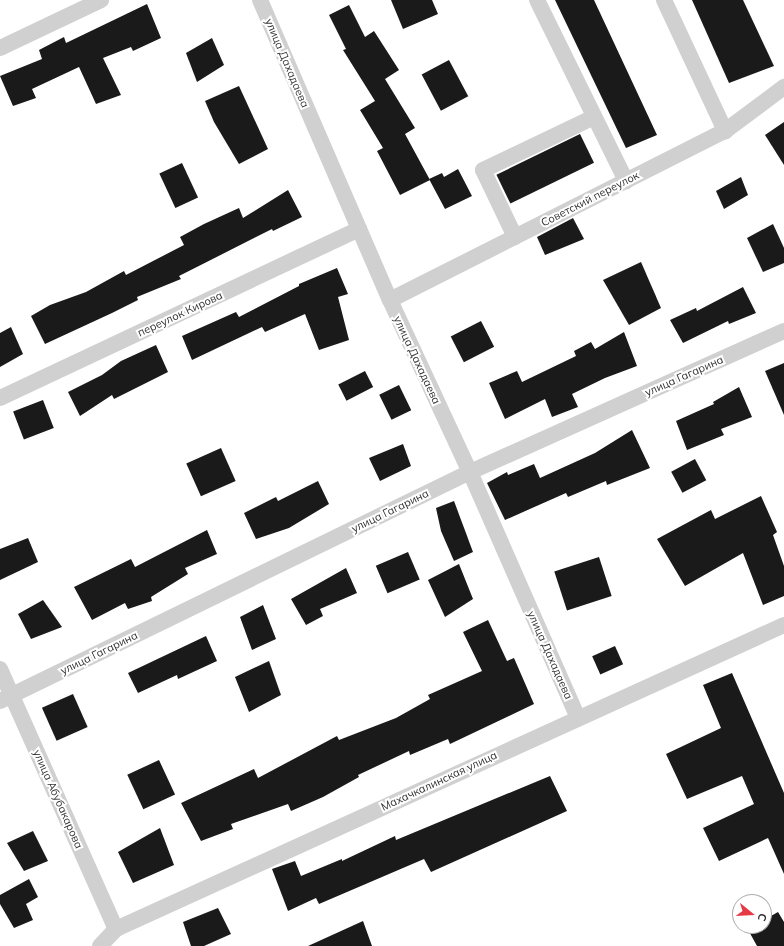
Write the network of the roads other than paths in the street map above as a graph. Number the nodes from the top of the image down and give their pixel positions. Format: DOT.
graph roads {
  1 [pos="101,0"];
  2 [pos="260,0"];
  3 [pos="537,0"];
  4 [pos="664,0"];
  5 [pos="0,48"];
  6 [pos="784,87"];
  7 [pos="594,117"];
  8 [pos="725,131"];
  9 [pos="626,181"];
  10 [pos="359,230"];
  11 [pos="515,237"];
  12 [pos="390,300"];
  13 [pos="784,331"];
  14 [pos="0,398"];
  15 [pos="470,472"];
  16 [pos="784,626"];
  17 [pos="0,669"];
  18 [pos="6,698"];
  19 [pos="578,718"];
  20 [pos="116,929"];
  21 [pos="100,946"];
  1 -- 5 [label="street"];
  2 -- 10 [label="street, улица Дахадаева"];
  3 -- 7 [label="street"];
  4 -- 8 [label="street"];
  6 -- 8 [label="street, Советский переулок"];
  7 -- 9 [label="street"];
  7 -- 11 [label="street"];
  8 -- 9 [label="street, Советский переулок"];
  9 -- 11 [label="street, Советский переулок"];
  10 -- 12 [label="street, улица Дахадаева"];
  10 -- 14 [label="street, переулок Кирова"];
  11 -- 12 [label="street, Советский переулок"];
  12 -- 15 [label="street, улица Дахадаева"];
  13 -- 15 [label="street, улица Гагарина"];
  15 -- 18 [label="street, улица Гагарина"];
  15 -- 19 [label="street, улица Дахадаева"];
  16 -- 19 [label="street, Махачкалинская улица"];
  17 -- 18 [label="street, улица Абубакарова"];
  18 -- 20 [label="street, улица Абубакарова"];
  19 -- 20 [label="street, Махачкалинская улица"];
  20 -- 21 [label="street, Махачкалинская улица"];
}
